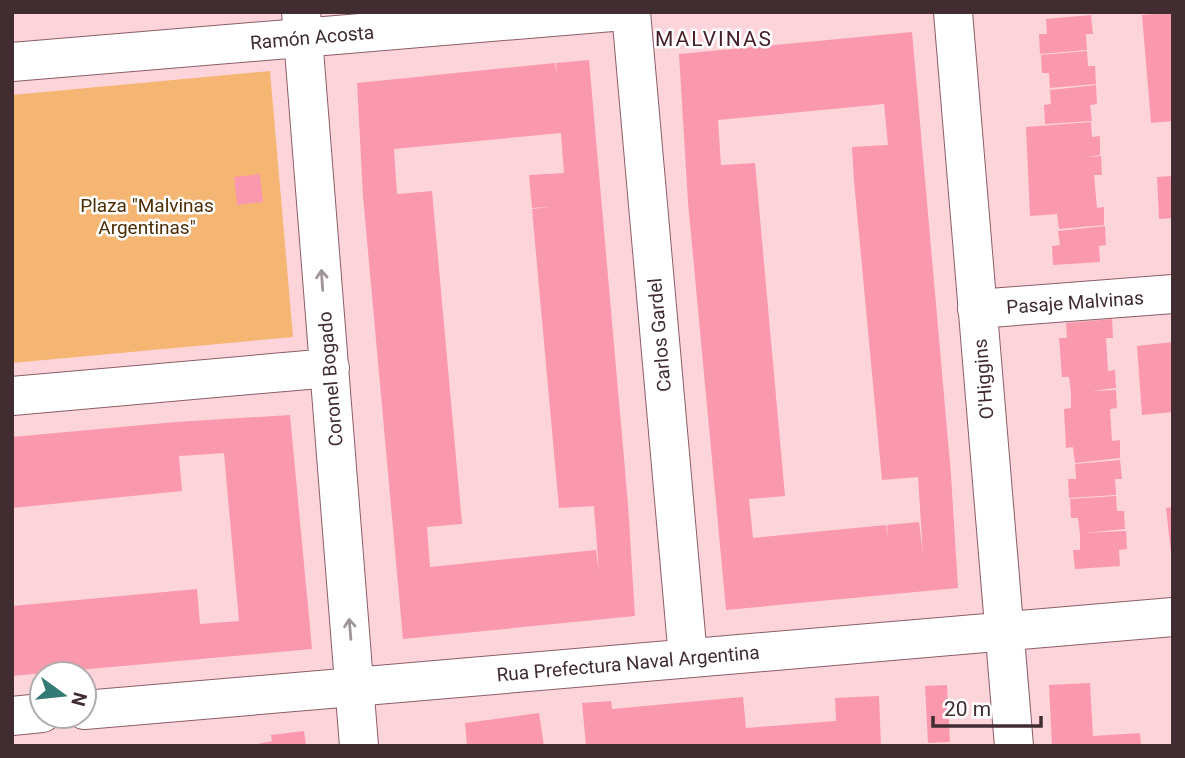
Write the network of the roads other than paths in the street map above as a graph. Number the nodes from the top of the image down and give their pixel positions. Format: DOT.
graph roads {
  1 [pos="612,12"];
  2 [pos="631,12"];
  3 [pos="953,12"];
  4 [pos="302,25"];
  5 [pos="12,62"];
  6 [pos="1173,294"];
  7 [pos="978,309"];
  8 [pos="330,368"];
  9 [pos="12,396"];
  10 [pos="1173,617"];
  11 [pos="1004,631"];
  12 [pos="688,658"];
  13 [pos="355,687"];
  14 [pos="98,709"];
  15 [pos="359,746"];
  16 [pos="1014,746"];
  1 -- 4 [label="street, Ramón Acosta"];
  2 -- 12 [label="street, Carlos Gardel"];
  3 -- 7 [label="street, O'Higgins"];
  4 -- 5 [label="street, Ramón Acosta"];
  8 -- 4 [label="street, Coronel Bogado, one-way"];
  6 -- 7 [label="street, Pasaje Malvinas"];
  7 -- 11 [label="street, O'Higgins"];
  8 -- 9 [label="street"];
  13 -- 8 [label="street, Coronel Bogado, one-way"];
  10 -- 11 [label="street, Rua Prefectura Naval Argentina"];
  11 -- 12 [label="street, Rua Prefectura Naval Argentina"];
  11 -- 16 [label="street, O'Higgins"];
  12 -- 13 [label="street, Rua Prefectura Naval Argentina"];
  13 -- 14 [label="street, Rua Prefectura Naval Argentina"];
  13 -- 15 [label="street, Coronel Bogado"];
}
